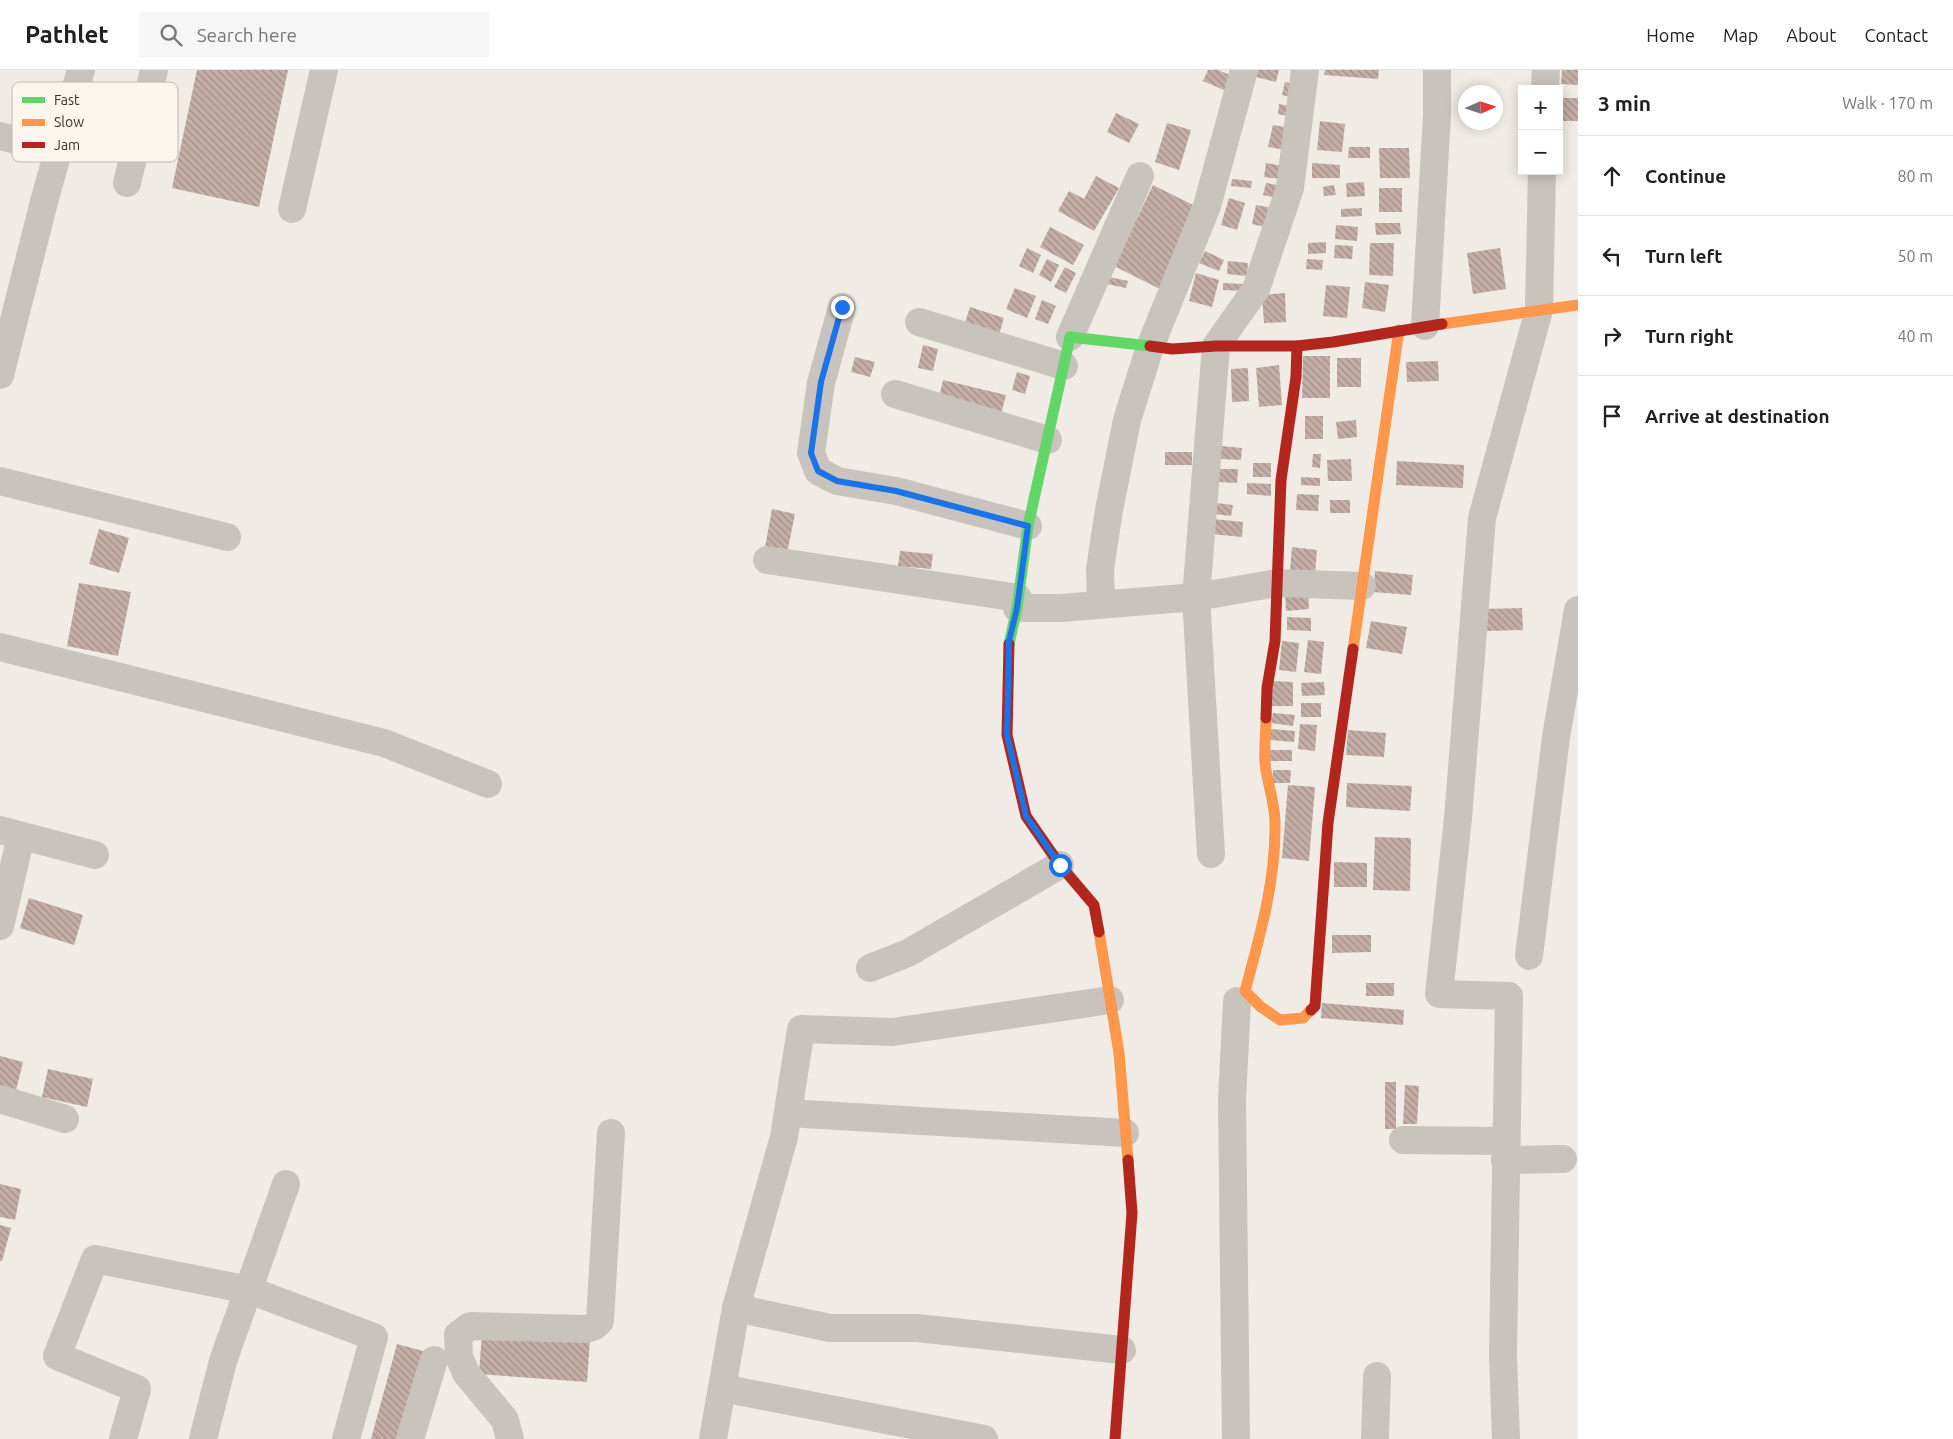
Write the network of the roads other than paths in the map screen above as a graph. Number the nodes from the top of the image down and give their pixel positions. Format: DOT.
graph roads {
  1 [pos="324,70"];
  2 [pos="1244,70"];
  3 [pos="1305,70"];
  4 [pos="1437,70"];
  5 [pos="1546,70"];
  6 [pos="1545,85"];
  7 [pos="56,162"];
  8 [pos="132,162"];
  9 [pos="1542,175"];
  10 [pos="1140,176"];
  11 [pos="127,183"];
  12 [pos="292,209"];
  13 [pos="1578,305"];
  14 [pos="842,307"];
  15 [pos="1539,310"];
  16 [pos="919,322"];
  17 [pos="1412,328"];
  18 [pos="1070,337"];
  19 [pos="1216,346"];
  20 [pos="1297,346"];
  21 [pos="1150,347"];
  22 [pos="1064,366"];
  23 [pos="0,375"];
  24 [pos="895,394"];
  25 [pos="1048,440"];
  26 [pos="0,482"];
  27 [pos="1028,526"];
  28 [pos="227,537"];
  29 [pos="767,560"];
  30 [pos="1277,583"];
  31 [pos="1362,586"];
  32 [pos="1196,597"];
  33 [pos="1018,603"];
  34 [pos="1101,604"];
  35 [pos="1578,610"];
  36 [pos="0,647"];
  37 [pos="488,784"];
  38 [pos="11,833"];
  39 [pos="1211,854"];
  40 [pos="95,855"];
  41 [pos="1060,865"];
  42 [pos="0,926"];
  43 [pos="1529,956"];
  44 [pos="870,968"];
  45 [pos="1110,1000"];
  46 [pos="1237,1001"];
  47 [pos="0,1099"];
  48 [pos="788,1113"];
  49 [pos="65,1119"];
  50 [pos="611,1132"];
  51 [pos="1125,1133"];
  52 [pos="1403,1140"];
  53 [pos="1506,1151"];
  54 [pos="1563,1158"];
  55 [pos="286,1184"];
  56 [pos="249,1290"];
  57 [pos="736,1308"];
  58 [pos="1122,1350"];
  59 [pos="434,1360"];
  60 [pos="1377,1376"];
  61 [pos="722,1388"];
  62 [pos="123,1439"];
  63 [pos="203,1439"];
  64 [pos="346,1439"];
  65 [pos="410,1439"];
  66 [pos="510,1439"];
  67 [pos="713,1439"];
  68 [pos="984,1439"];
  69 [pos="1115,1439"];
  70 [pos="1236,1439"];
  71 [pos="1375,1439"];
  72 [pos="1506,1439"];
  1 -- 12 [label="street"];
  2 -- 21 [label="street"];
  3 -- 19 [label="street"];
  4 -- 17 [label="street"];
  5 -- 6 [label="street"];
  7 -- 23 [label="street"];
  8 -- 11 [label="street"];
  9 -- 15 [label="street"];
  10 -- 18 [label="street"];
  13 -- 15 [label="street"];
  14 -- 27 [label="street"];
  15 -- 17 [label="street"];
  15 -- 53 [label="street"];
  16 -- 22 [label="street"];
  17 -- 20 [label="street"];
  17 -- 31 [label="street"];
  18 -- 21 [label="street"];
  18 -- 22 [label="street"];
  19 -- 20 [label="street"];
  19 -- 21 [label="street"];
  19 -- 32 [label="street"];
  20 -- 30 [label="street"];
  21 -- 34 [label="street"];
  22 -- 25 [label="street"];
  24 -- 25 [label="street"];
  25 -- 27 [label="street"];
  26 -- 28 [label="street"];
  27 -- 33 [label="street"];
  29 -- 33 [label="street"];
  30 -- 31 [label="street"];
  30 -- 31 [label="street"];
  30 -- 32 [label="street"];
  32 -- 34 [label="street"];
  32 -- 39 [label="street"];
  33 -- 34 [label="street"];
  33 -- 41 [label="street"];
  35 -- 43 [label="street"];
  36 -- 37 [label="street"];
  38 -- 40 [label="street"];
  38 -- 42 [label="street"];
  41 -- 44 [label="street"];
  41 -- 45 [label="street"];
  45 -- 48 [label="street"];
  45 -- 51 [label="street"];
  46 -- 70 [label="street"];
  47 -- 49 [label="street"];
  48 -- 51 [label="street"];
  48 -- 57 [label="street"];
  50 -- 66 [label="street"];
  51 -- 58 [label="street"];
  52 -- 53 [label="street"];
  53 -- 54 [label="street"];
  53 -- 72 [label="street"];
  55 -- 56 [label="street"];
  56 -- 62 [label="street"];
  56 -- 63 [label="street"];
  56 -- 64 [label="street"];
  57 -- 58 [label="street"];
  57 -- 61 [label="street"];
  58 -- 69 [label="street"];
  59 -- 65 [label="street"];
  60 -- 71 [label="street"];
  61 -- 67 [label="street"];
  61 -- 68 [label="street"];
}
